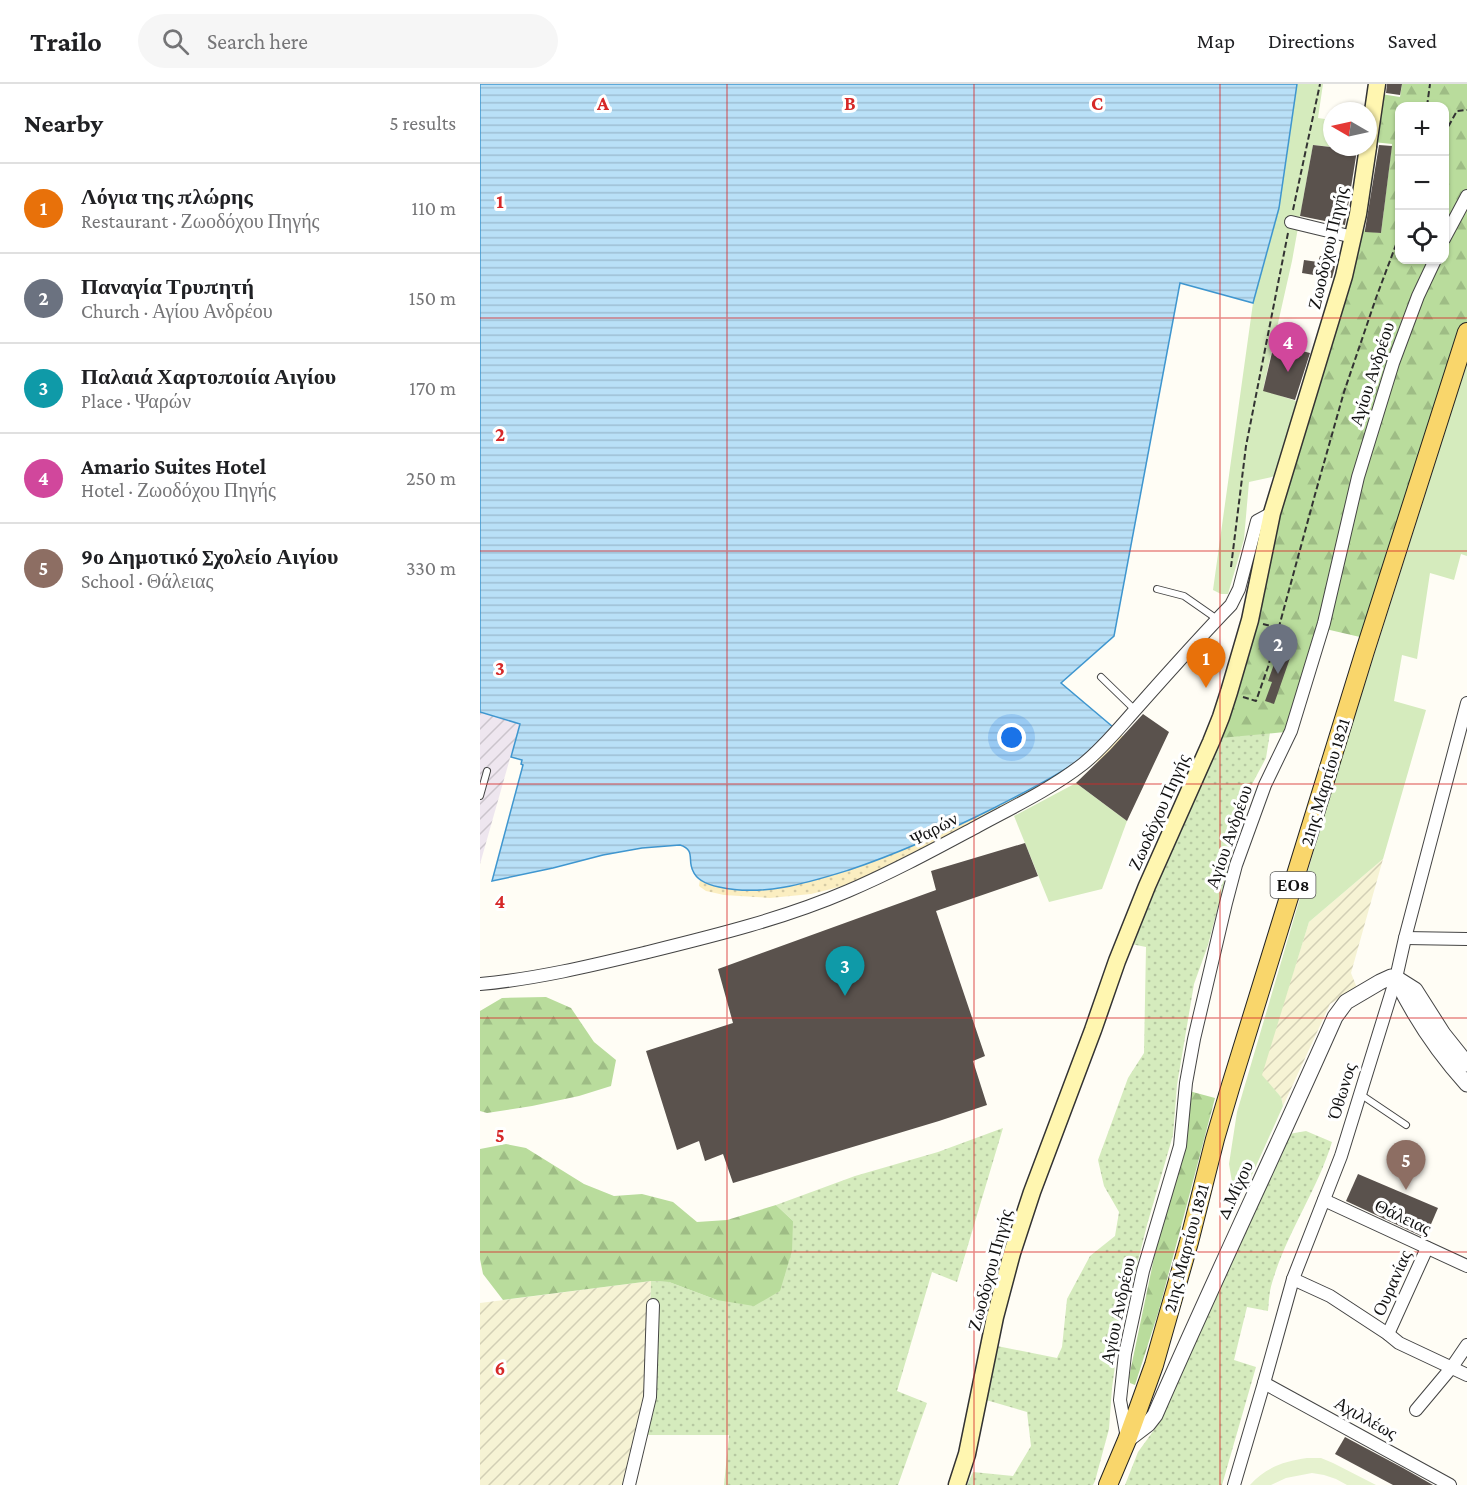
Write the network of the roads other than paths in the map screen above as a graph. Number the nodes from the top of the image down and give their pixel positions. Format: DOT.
graph roads {
  1 [pos="1377,84"];
  2 [pos="1374,102"];
  3 [pos="1367,156"];
  4 [pos="1467,196"];
  5 [pos="1291,222"];
  6 [pos="1449,230"];
  7 [pos="1353,237"];
  8 [pos="1433,264"];
  9 [pos="1467,332"];
  10 [pos="1272,513"];
  11 [pos="1156,588"];
  12 [pos="1218,619"];
  13 [pos="1101,677"];
  14 [pos="1467,703"];
  15 [pos="1135,710"];
  16 [pos="1464,722"];
  17 [pos="487,771"];
  18 [pos="480,796"];
  19 [pos="1405,938"];
  20 [pos="1467,939"];
  21 [pos="1396,978"];
  22 [pos="480,984"];
  23 [pos="1467,1064"];
  24 [pos="1467,1084"];
  25 [pos="1360,1094"];
  26 [pos="1406,1125"];
  27 [pos="1324,1200"];
  28 [pos="1428,1248"];
  29 [pos="1467,1266"];
  30 [pos="1293,1280"];
  31 [pos="653,1305"];
  32 [pos="1388,1334"];
  33 [pos="1467,1345"];
  34 [pos="1452,1367"];
  35 [pos="1467,1375"];
  36 [pos="1264,1383"];
  37 [pos="1416,1410"];
  38 [pos="1127,1440"];
  39 [pos="629,1485"];
  40 [pos="957,1485"];
  41 [pos="1108,1485"];
  42 [pos="1234,1485"];
  43 [pos="1450,1485"];
  1 -- 2 [label="main road, Ζωοδόχου Πηγής"];
  3 -- 7 [label="main road, Ζωοδόχου Πηγής"];
  4 -- 6 [label="street"];
  5 -- 7 [label="street"];
  7 -- 10 [label="main road, Ζωοδόχου Πηγής"];
  8 -- 38 [label="street, Αγίου Ανδρέου"];
  9 -- 38 [label="main road, 21ης Μαρτίου 1821 / ΕΟ8"];
  10 -- 12 [label="street, Ψαρών"];
  10 -- 40 [label="main road, Ζωοδόχου Πηγής"];
  11 -- 12 [label="lane"];
  12 -- 15 [label="street, Ψαρών"];
  13 -- 15 [label="lane"];
  14 -- 16 [label="street, Όθωνος"];
  15 -- 22 [label="street, Ψαρών"];
  16 -- 19 [label="street, Όθωνος"];
  17 -- 18 [label="lane"];
  19 -- 20 [label="street"];
  19 -- 21 [label="street, Όθωνος"];
  21 -- 23 [label="street"];
  21 -- 24 [label="street"];
  21 -- 25 [label="street, Όθωνος"];
  21 -- 38 [label="street, Δ.Μίχου"];
  25 -- 26 [label="lane"];
  25 -- 27 [label="street, Όθωνος"];
  27 -- 28 [label="street, Θάλειας"];
  27 -- 30 [label="street, Όθωνος"];
  28 -- 29 [label="street, Θάλειας"];
  28 -- 32 [label="street, Ουρανίας"];
  30 -- 32 [label="street"];
  30 -- 36 [label="street, Όθωνος"];
  31 -- 39 [label="street"];
  32 -- 34 [label="street"];
  33 -- 34 [label="street"];
  34 -- 35 [label="street"];
  34 -- 37 [label="street"];
  36 -- 42 [label="street, Όθωνος"];
  36 -- 43 [label="street, Αχιλλέως"];
  38 -- 41 [label="main road, ΕΟ8"];
}
